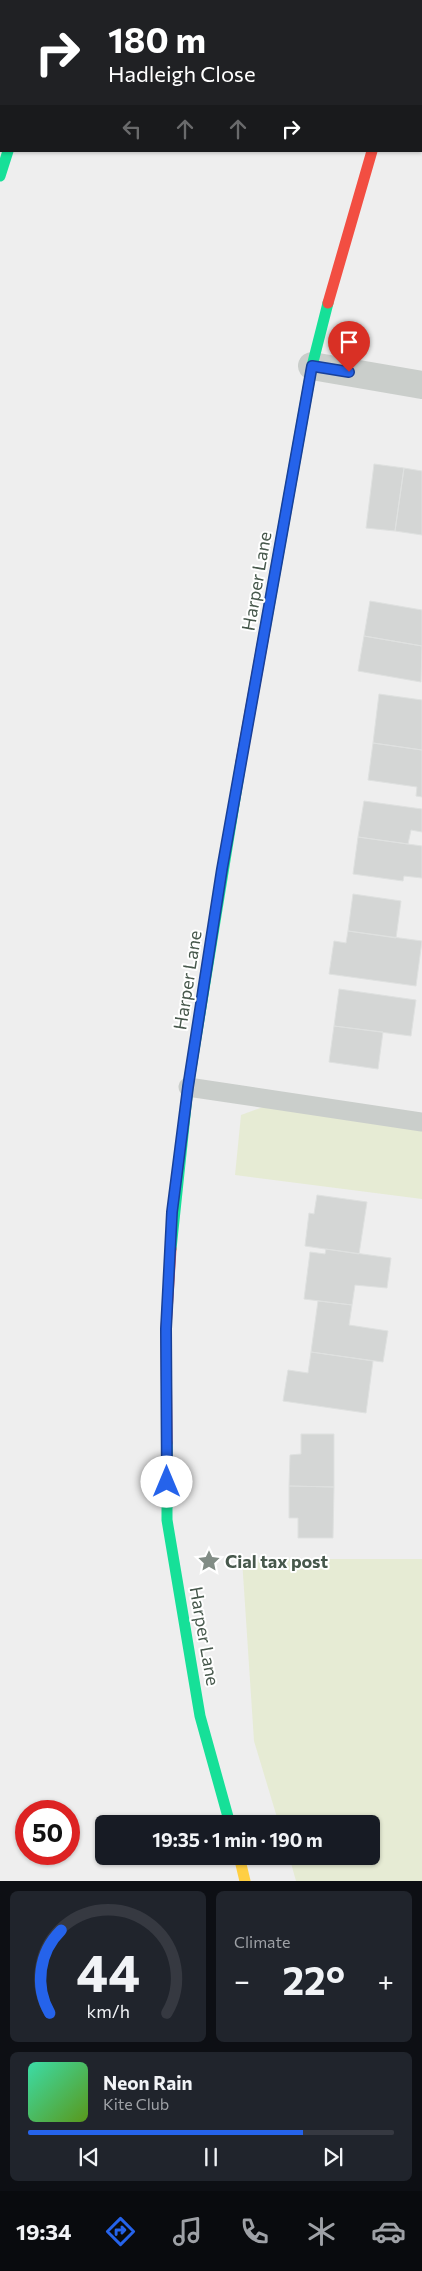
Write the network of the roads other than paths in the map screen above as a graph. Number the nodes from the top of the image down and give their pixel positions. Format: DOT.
graph roads {
  1 [pos="8,152"];
  2 [pos="372,152"];
  3 [pos="0,176"];
  4 [pos="312,366"];
  5 [pos="422,385"];
  6 [pos="188,1087"];
  7 [pos="422,1122"];
  8 [pos="228,1815"];
  9 [pos="241,1865"];
  10 [pos="245,1881"];
  1 -- 3 [label="main road"];
  2 -- 4 [label="main road, Harper Lane"];
  4 -- 5 [label="street"];
  4 -- 6 [label="main road, Harper Lane"];
  6 -- 7 [label="lane"];
  6 -- 8 [label="main road, Harper Lane"];
  9 -- 10 [label="main road"];
}
